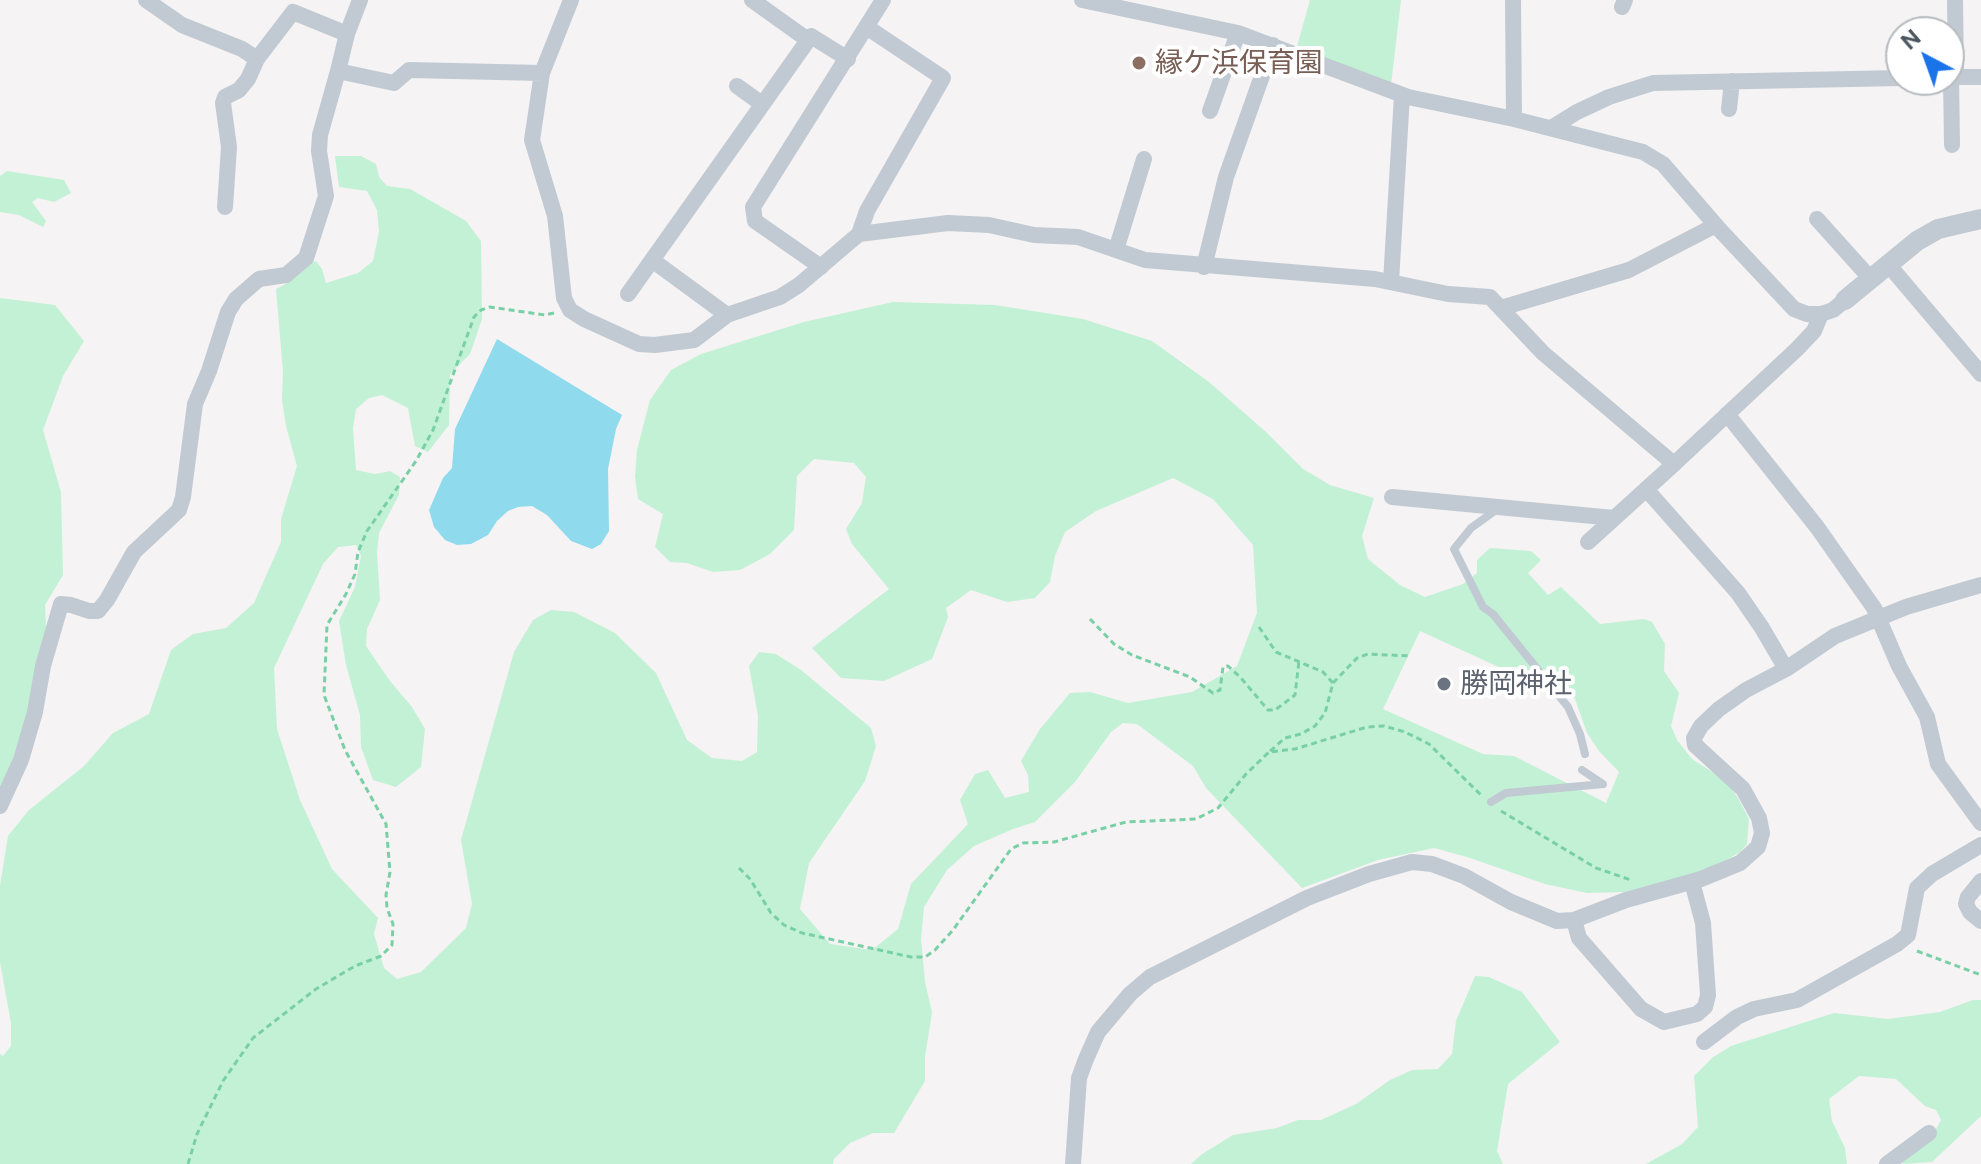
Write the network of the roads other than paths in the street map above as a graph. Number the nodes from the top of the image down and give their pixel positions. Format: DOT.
graph roads {
  1 [pos="146,0"];
  2 [pos="360,0"];
  3 [pos="571,0"];
  4 [pos="752,0"];
  5 [pos="883,0"];
  6 [pos="1082,0"];
  7 [pos="1513,0"];
  8 [pos="868,28"];
  9 [pos="1238,33"];
  10 [pos="347,34"];
  11 [pos="808,40"];
  12 [pos="1273,45"];
  13 [pos="257,59"];
  14 [pos="848,59"];
  15 [pos="338,71"];
  16 [pos="542,73"];
  17 [pos="1885,78"];
  18 [pos="1732,81"];
  19 [pos="737,86"];
  20 [pos="1402,95"];
  21 [pos="1952,96"];
  22 [pos="762,104"];
  23 [pos="1729,109"];
  24 [pos="1210,111"];
  25 [pos="1514,119"];
  26 [pos="1551,128"];
  27 [pos="1952,145"];
  28 [pos="1144,159"];
  29 [pos="225,207"];
  30 [pos="1817,219"];
  31 [pos="1981,219"];
  32 [pos="1716,225"];
  33 [pos="859,234"];
  34 [pos="1116,250"];
  35 [pos="652,260"];
  36 [pos="1887,263"];
  37 [pos="821,267"];
  38 [pos="1204,267"];
  39 [pos="1870,278"];
  40 [pos="1391,282"];
  41 [pos="628,294"];
  42 [pos="1845,300"];
  43 [pos="1501,308"];
  44 [pos="1821,314"];
  45 [pos="727,315"];
  46 [pos="1981,374"];
  47 [pos="1727,414"];
  48 [pos="1674,464"];
  49 [pos="1646,489"];
  50 [pos="1392,497"];
  51 [pos="1500,507"];
  52 [pos="1614,518"];
  53 [pos="1588,542"];
  54 [pos="1981,585"];
  55 [pos="1877,618"];
  56 [pos="1786,669"];
  57 [pos="1585,754"];
  58 [pos="1582,770"];
  59 [pos="1491,802"];
  60 [pos="0,806"];
  61 [pos="1981,823"];
  62 [pos="1981,845"];
  63 [pos="1981,881"];
  64 [pos="1692,882"];
  65 [pos="1574,920"];
  66 [pos="1981,921"];
  67 [pos="1682,1018"];
  68 [pos="1929,1133"];
  69 [pos="1073,1164"];
  70 [pos="1887,1164"];
  1 -- 13 [label="street"];
  2 -- 10 [label="street"];
  3 -- 16 [label="street"];
  4 -- 11 [label="street"];
  5 -- 8 [label="street"];
  6 -- 9 [label="street"];
  7 -- 25 [label="street"];
  8 -- 14 [label="street"];
  8 -- 33 [label="street"];
  9 -- 12 [label="street"];
  9 -- 24 [label="street"];
  10 -- 13 [label="street"];
  10 -- 15 [label="street"];
  11 -- 14 [label="street"];
  11 -- 22 [label="street"];
  12 -- 20 [label="street"];
  12 -- 38 [label="street"];
  13 -- 29 [label="street"];
  14 -- 37 [label="street"];
  15 -- 16 [label="street"];
  15 -- 60 [label="street"];
  16 -- 45 [label="street"];
  17 -- 18 [label="street"];
  18 -- 23 [label="street"];
  18 -- 26 [label="street"];
  19 -- 22 [label="street"];
  20 -- 25 [label="street"];
  20 -- 40 [label="street"];
  21 -- 27 [label="street"];
  22 -- 35 [label="street"];
  25 -- 26 [label="street"];
  26 -- 32 [label="street"];
  28 -- 34 [label="street"];
  30 -- 39 [label="street"];
  31 -- 36 [label="street"];
  32 -- 43 [label="street"];
  32 -- 44 [label="street"];
  33 -- 34 [label="street"];
  33 -- 37 [label="street"];
  34 -- 38 [label="street"];
  35 -- 41 [label="street"];
  35 -- 45 [label="street"];
  36 -- 39 [label="street"];
  36 -- 46 [label="street"];
  37 -- 45 [label="street"];
  38 -- 40 [label="street"];
  39 -- 42 [label="street"];
  40 -- 43 [label="street"];
  42 -- 44 [label="street"];
  43 -- 48 [label="street"];
  44 -- 47 [label="street"];
  47 -- 48 [label="street"];
  47 -- 55 [label="street"];
  48 -- 49 [label="street"];
  49 -- 52 [label="street"];
  49 -- 56 [label="street"];
  50 -- 51 [label="street"];
  51 -- 52 [label="street"];
  51 -- 57 [label="lane"];
  52 -- 53 [label="street"];
  54 -- 55 [label="street"];
  55 -- 56 [label="street"];
  55 -- 61 [label="street"];
  56 -- 64 [label="street"];
  58 -- 59 [label="lane"];
  62 -- 67 [label="street"];
  63 -- 66 [label="street"];
  64 -- 65 [label="street"];
  64 -- 67 [label="street"];
  65 -- 67 [label="street"];
  65 -- 69 [label="street"];
  68 -- 70 [label="street"];
}
